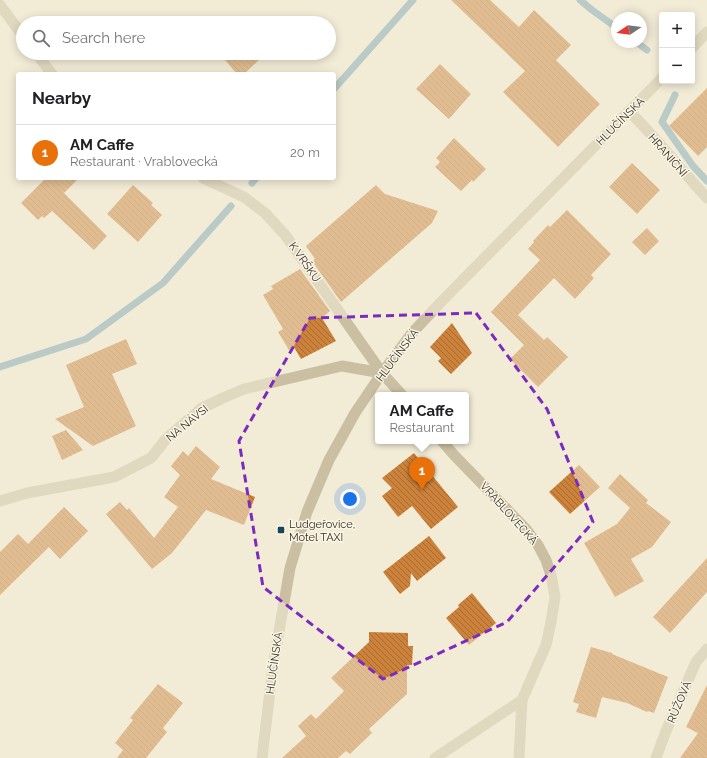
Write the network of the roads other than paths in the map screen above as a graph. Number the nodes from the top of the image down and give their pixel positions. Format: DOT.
graph roads {
  1 [pos="0,6"];
  2 [pos="16,27"];
  3 [pos="707,32"];
  4 [pos="695,45"];
  5 [pos="41,60"];
  6 [pos="50,72"];
  7 [pos="659,81"];
  8 [pos="629,111"];
  9 [pos="207,180"];
  10 [pos="707,198"];
  11 [pos="382,373"];
  12 [pos="399,392"];
  13 [pos="445,444"];
  14 [pos="0,501"];
  15 [pos="707,649"];
  16 [pos="522,700"];
  17 [pos="262,758"];
  18 [pos="435,758"];
  19 [pos="519,758"];
  20 [pos="656,758"];
  1 -- 2 [label="street"];
  3 -- 4 [label="street"];
  5 -- 6 [label="street"];
  7 -- 8 [label="street, HLUČÍNSKÁ"];
  8 -- 10 [label="street, HRANIČNÍ"];
  8 -- 11 [label="street, HLUČÍNSKÁ"];
  9 -- 11 [label="street, K VRŠKU"];
  11 -- 12 [label="street"];
  11 -- 14 [label="street, NA NÁVSI"];
  11 -- 17 [label="street, HLUČÍNSKÁ"];
  13 -- 16 [label="street, VRABLOVECKÁ"];
  15 -- 20 [label="street, RŮŽOVÁ"];
  16 -- 18 [label="street"];
  16 -- 19 [label="street, VRABLOVECKÁ"];
}
